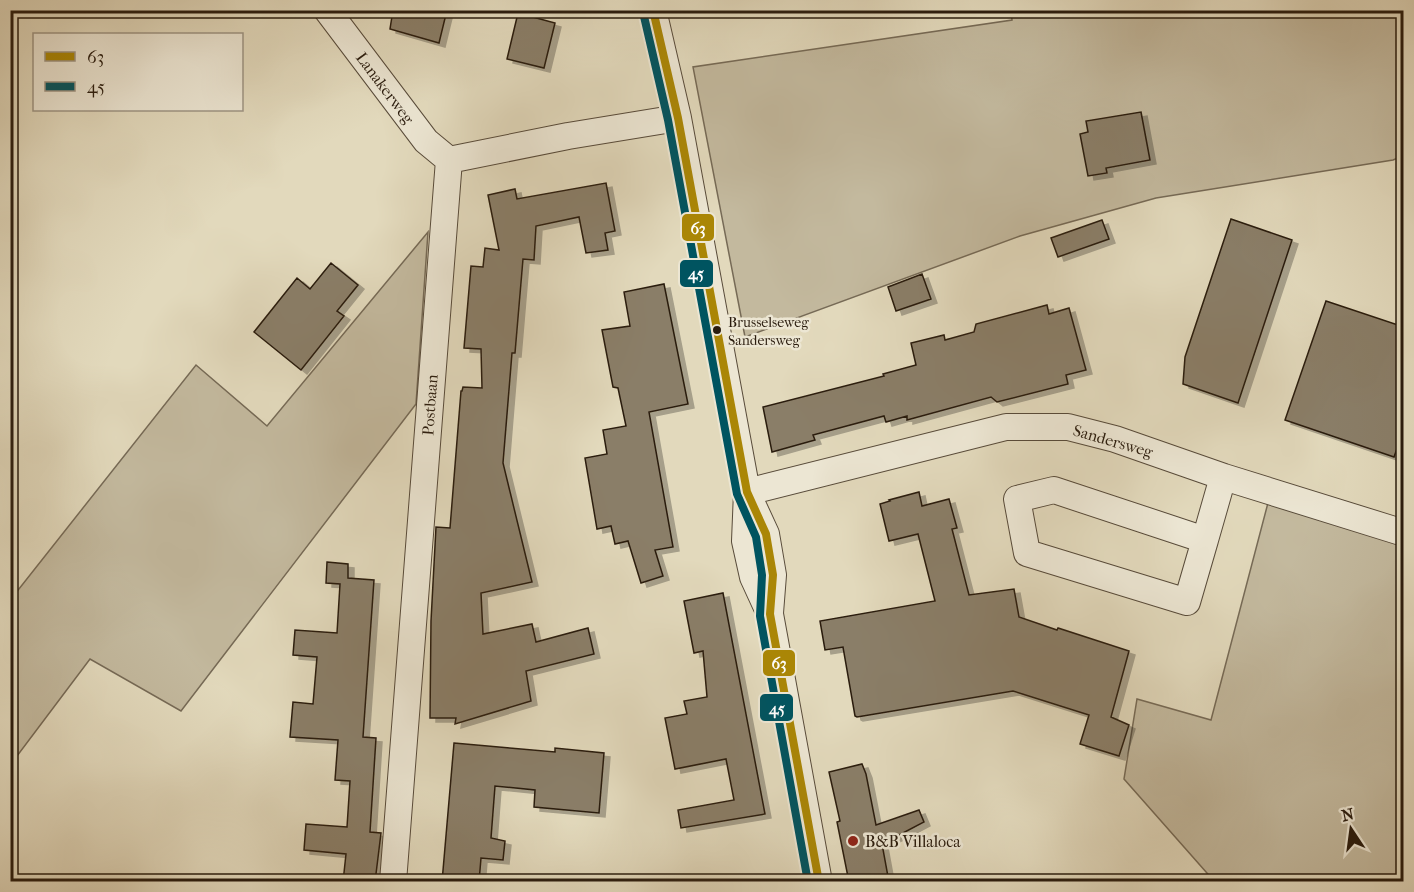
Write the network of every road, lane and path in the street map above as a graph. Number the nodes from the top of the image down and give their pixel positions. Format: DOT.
graph roads {
  1 [pos="327,10"];
  2 [pos="653,10"];
  3 [pos="678,118"];
  4 [pos="449,160"];
  5 [pos="1224,477"];
  6 [pos="747,492"];
  7 [pos="1404,533"];
  8 [pos="1205,540"];
  9 [pos="393,882"];
  10 [pos="819,882"];
  1 -- 4 [label="street, Lanakerweg"];
  2 -- 3 [label="street"];
  3 -- 4 [label="street"];
  3 -- 6 [label="street"];
  4 -- 9 [label="street, Postbaan"];
  5 -- 6 [label="street, Sandersweg"];
  5 -- 7 [label="street, Sandersweg"];
  5 -- 8 [label="street"];
  6 -- 10 [label="street"];
  8 -- 8 [label="street"];
}
